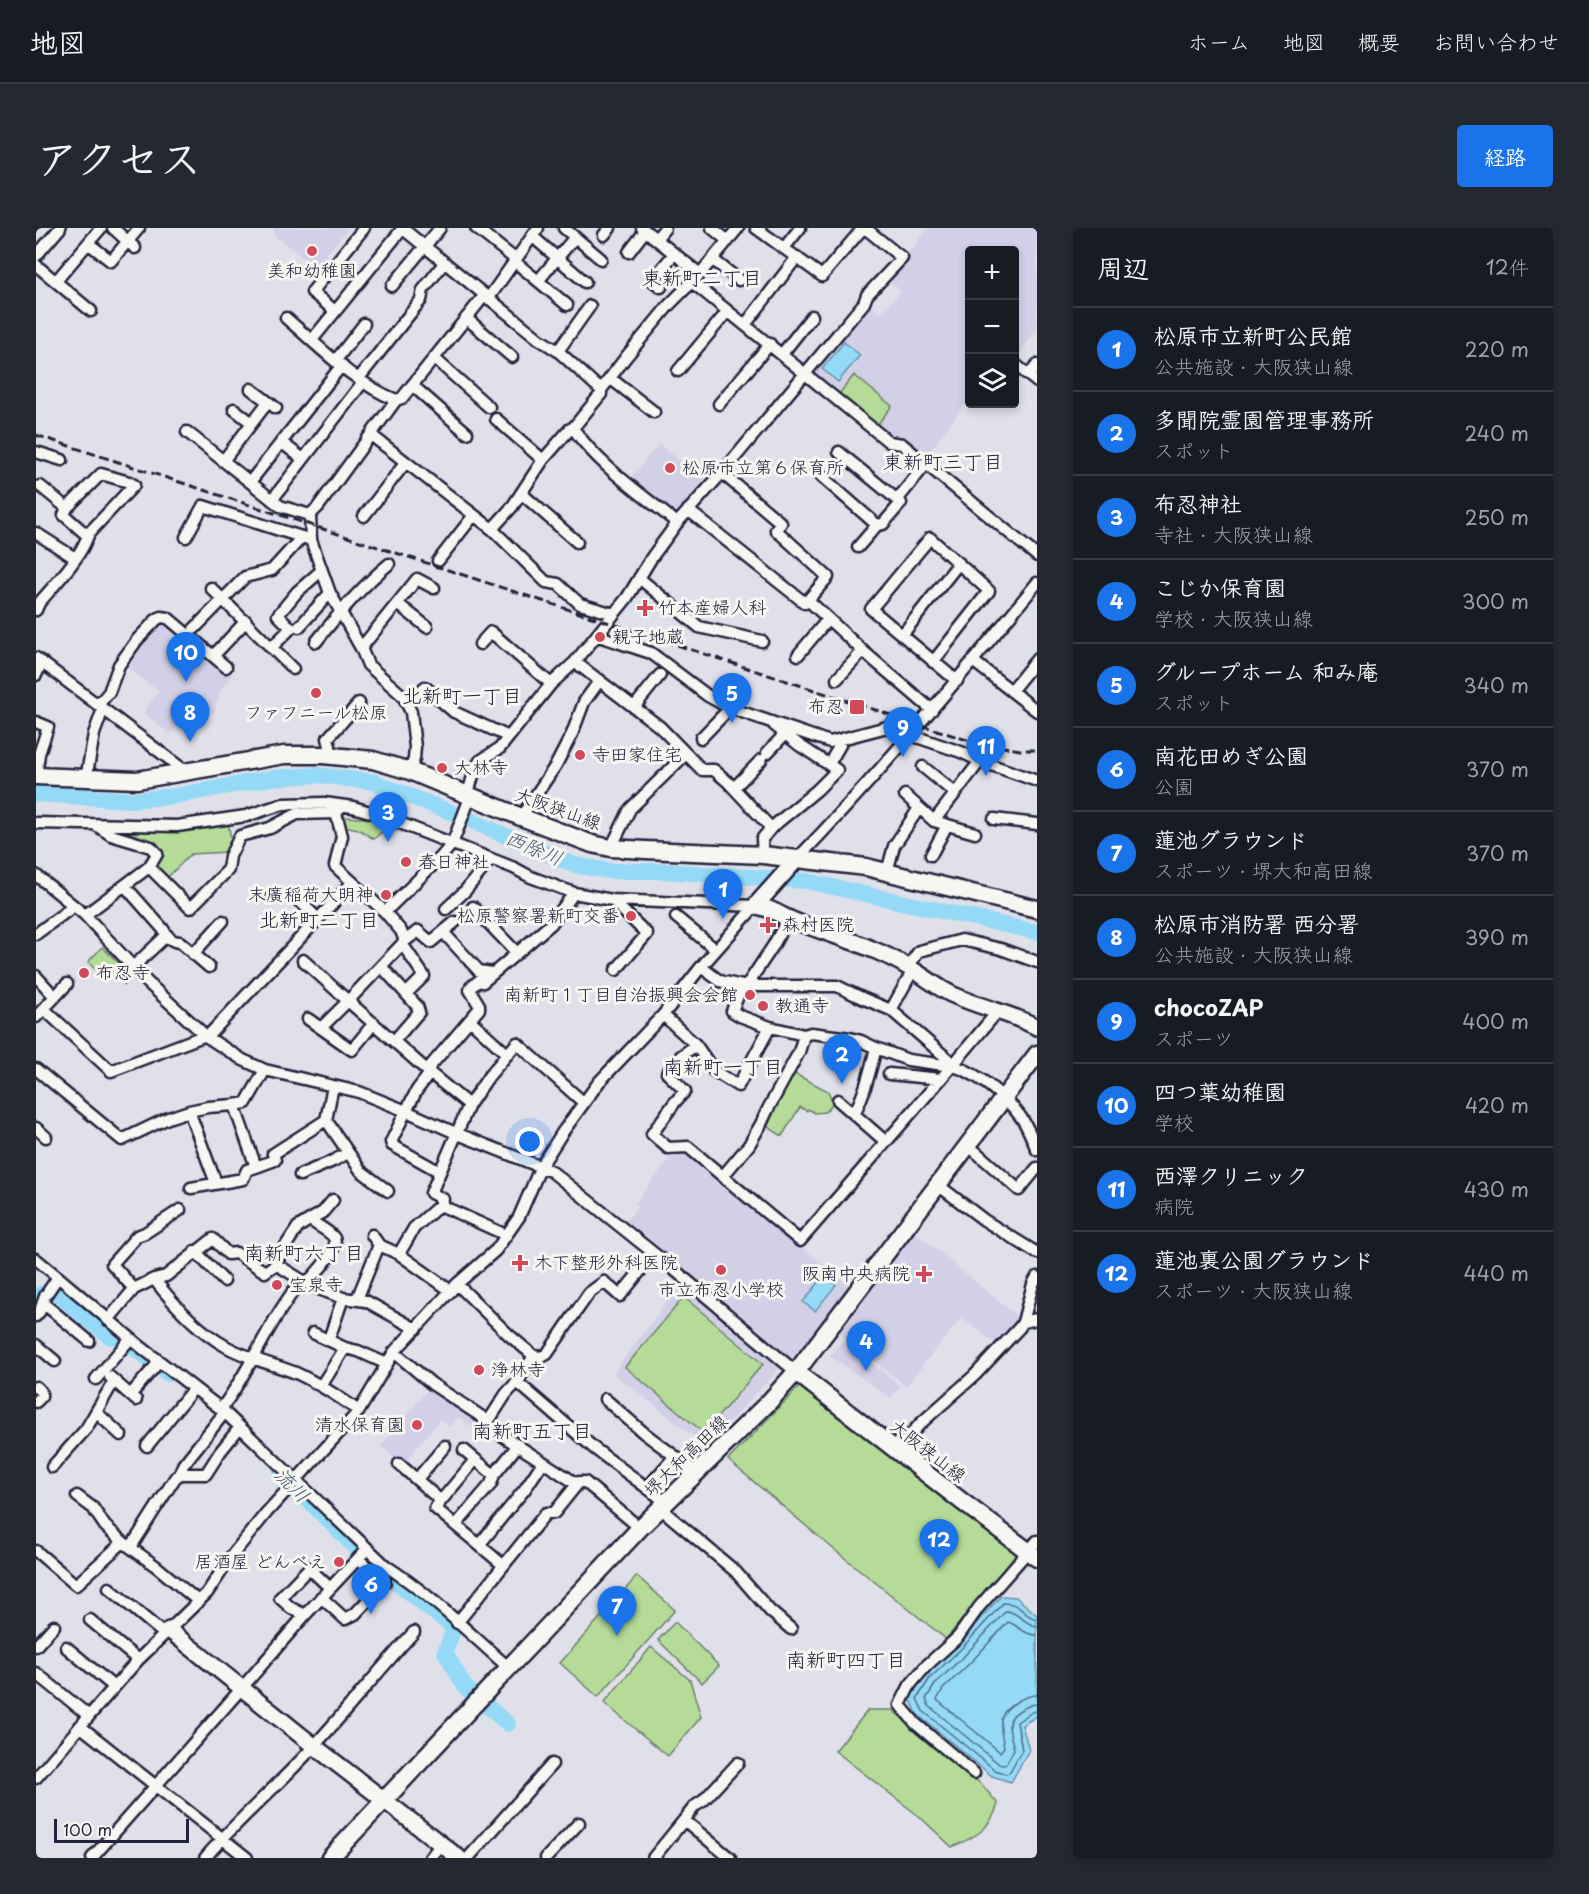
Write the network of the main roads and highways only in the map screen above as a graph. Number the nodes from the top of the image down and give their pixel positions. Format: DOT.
graph roads {
  1 [pos="36,776"];
  2 [pos="1037,909"];
  3 [pos="1037,1054"];
  4 [pos="796,1372"];
  5 [pos="1034,1550"];
  6 [pos="330,1858"];
  1 -- 2 [label="main road, 大阪狭山線"];
  3 -- 4 [label="main road, 堺大和高田線"];
  4 -- 5 [label="main road, 大阪狭山線"];
  4 -- 6 [label="main road, 堺大和高田線"];
}
